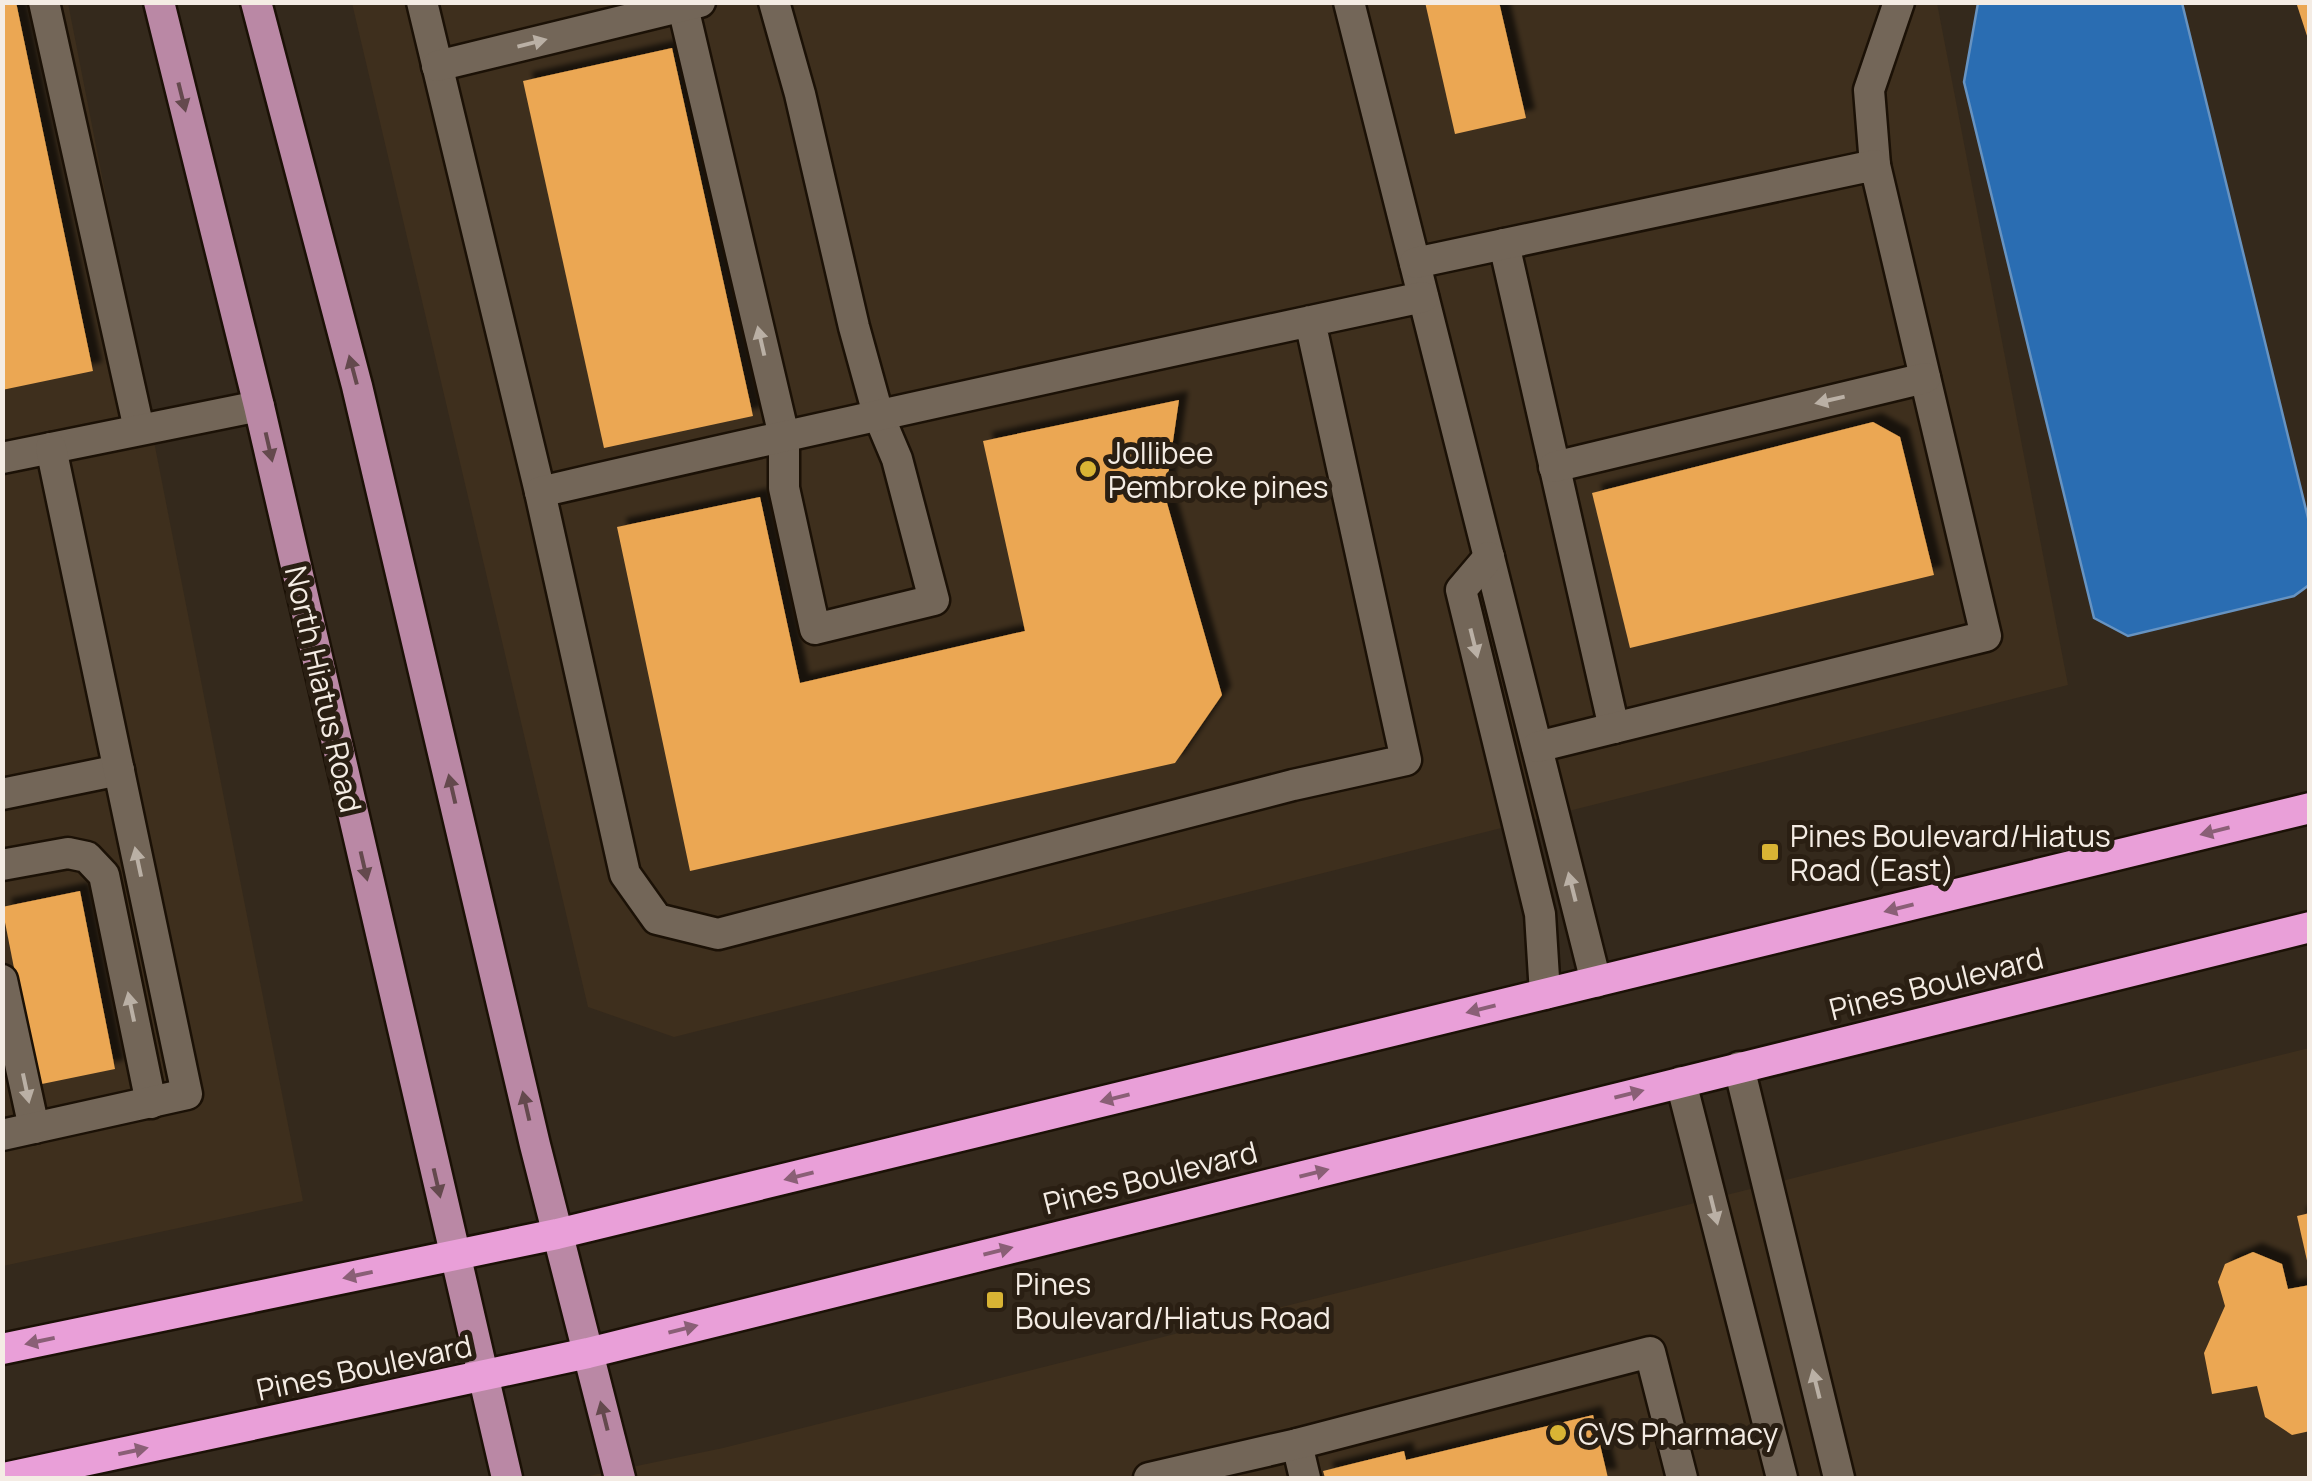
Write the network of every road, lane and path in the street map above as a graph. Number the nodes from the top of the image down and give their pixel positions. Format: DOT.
graph roads {
  1 [pos="44,2"];
  2 [pos="159,2"];
  3 [pos="256,2"];
  4 [pos="422,2"];
  5 [pos="774,2"];
  6 [pos="1348,2"];
  7 [pos="1899,2"];
  8 [pos="692,4"];
  9 [pos="437,66"];
  10 [pos="1875,165"];
  11 [pos="1504,244"];
  12 [pos="1414,263"];
  13 [pos="1423,297"];
  14 [pos="1310,321"];
  15 [pos="1925,378"];
  16 [pos="259,406"];
  17 [pos="878,414"];
  18 [pos="139,429"];
  19 [pos="784,436"];
  20 [pos="51,448"];
  21 [pos="2,458"];
  22 [pos="1554,467"];
  23 [pos="540,492"];
  24 [pos="1489,557"];
  25 [pos="1614,728"];
  26 [pos="1536,747"];
  27 [pos="119,770"];
  28 [pos="2,794"];
  29 [pos="2310,808"];
  30 [pos="4,867"];
  31 [pos="2310,928"];
  32 [pos="2,980"];
  33 [pos="1596,982"];
  34 [pos="1546,994"];
  35 [pos="1739,1067"];
  36 [pos="1681,1082"];
  37 [pos="151,1102"];
  38 [pos="34,1128"];
  39 [pos="2,1135"];
  40 [pos="558,1234"];
  41 [pos="454,1256"];
  42 [pos="2,1349"];
  43 [pos="588,1352"];
  44 [pos="482,1378"];
  45 [pos="1297,1444"];
  46 [pos="4,1478"];
  47 [pos="507,1478"];
  48 [pos="620,1478"];
  49 [pos="1149,1478"];
  50 [pos="1305,1478"];
  51 [pos="1682,1478"];
  52 [pos="1782,1478"];
  53 [pos="1839,1478"];
  1 -- 18 [label="street"];
  2 -- 16 [label="main road, North Hiatus Road, one-way"];
  40 -- 3 [label="main road, one-way"];
  4 -- 9 [label="street"];
  5 -- 17 [label="street"];
  6 -- 12 [label="street"];
  7 -- 10 [label="street"];
  9 -- 8 [label="street, one-way"];
  19 -- 8 [label="street, one-way"];
  9 -- 23 [label="street"];
  10 -- 11 [label="street"];
  10 -- 15 [label="street"];
  11 -- 12 [label="street"];
  11 -- 22 [label="street"];
  12 -- 13 [label="street"];
  13 -- 14 [label="street"];
  13 -- 24 [label="street"];
  14 -- 17 [label="street"];
  14 -- 23 [label="street"];
  15 -- 22 [label="street, one-way"];
  15 -- 25 [label="street"];
  16 -- 18 [label="street"];
  16 -- 41 [label="main road, North Hiatus Road, one-way"];
  17 -- 19 [label="street"];
  17 -- 19 [label="street"];
  18 -- 20 [label="street"];
  19 -- 23 [label="street"];
  20 -- 21 [label="street"];
  20 -- 27 [label="street"];
  22 -- 25 [label="street"];
  24 -- 26 [label="street"];
  24 -- 34 [label="street, one-way"];
  25 -- 26 [label="street"];
  33 -- 26 [label="street, one-way"];
  27 -- 28 [label="street"];
  37 -- 27 [label="street, one-way"];
  29 -- 33 [label="highway, one-way"];
  37 -- 30 [label="street, one-way"];
  31 -- 35 [label="highway, Pines Boulevard"];
  32 -- 38 [label="street, one-way"];
  33 -- 34 [label="highway"];
  34 -- 40 [label="highway, one-way"];
  35 -- 36 [label="highway, Pines Boulevard"];
  53 -- 35 [label="street, one-way"];
  43 -- 36 [label="highway, Pines Boulevard, one-way"];
  36 -- 52 [label="street, one-way"];
  37 -- 38 [label="street"];
  38 -- 39 [label="street"];
  40 -- 41 [label="highway"];
  40 -- 43 [label="main road"];
  41 -- 42 [label="highway, one-way"];
  41 -- 44 [label="main road, North Hiatus Road"];
  43 -- 44 [label="highway, Pines Boulevard"];
  48 -- 43 [label="main road, one-way"];
  46 -- 44 [label="highway, Pines Boulevard, one-way"];
  44 -- 47 [label="main road, North Hiatus Road"];
  45 -- 49 [label="street"];
  45 -- 50 [label="street"];
  45 -- 51 [label="street"];
}
